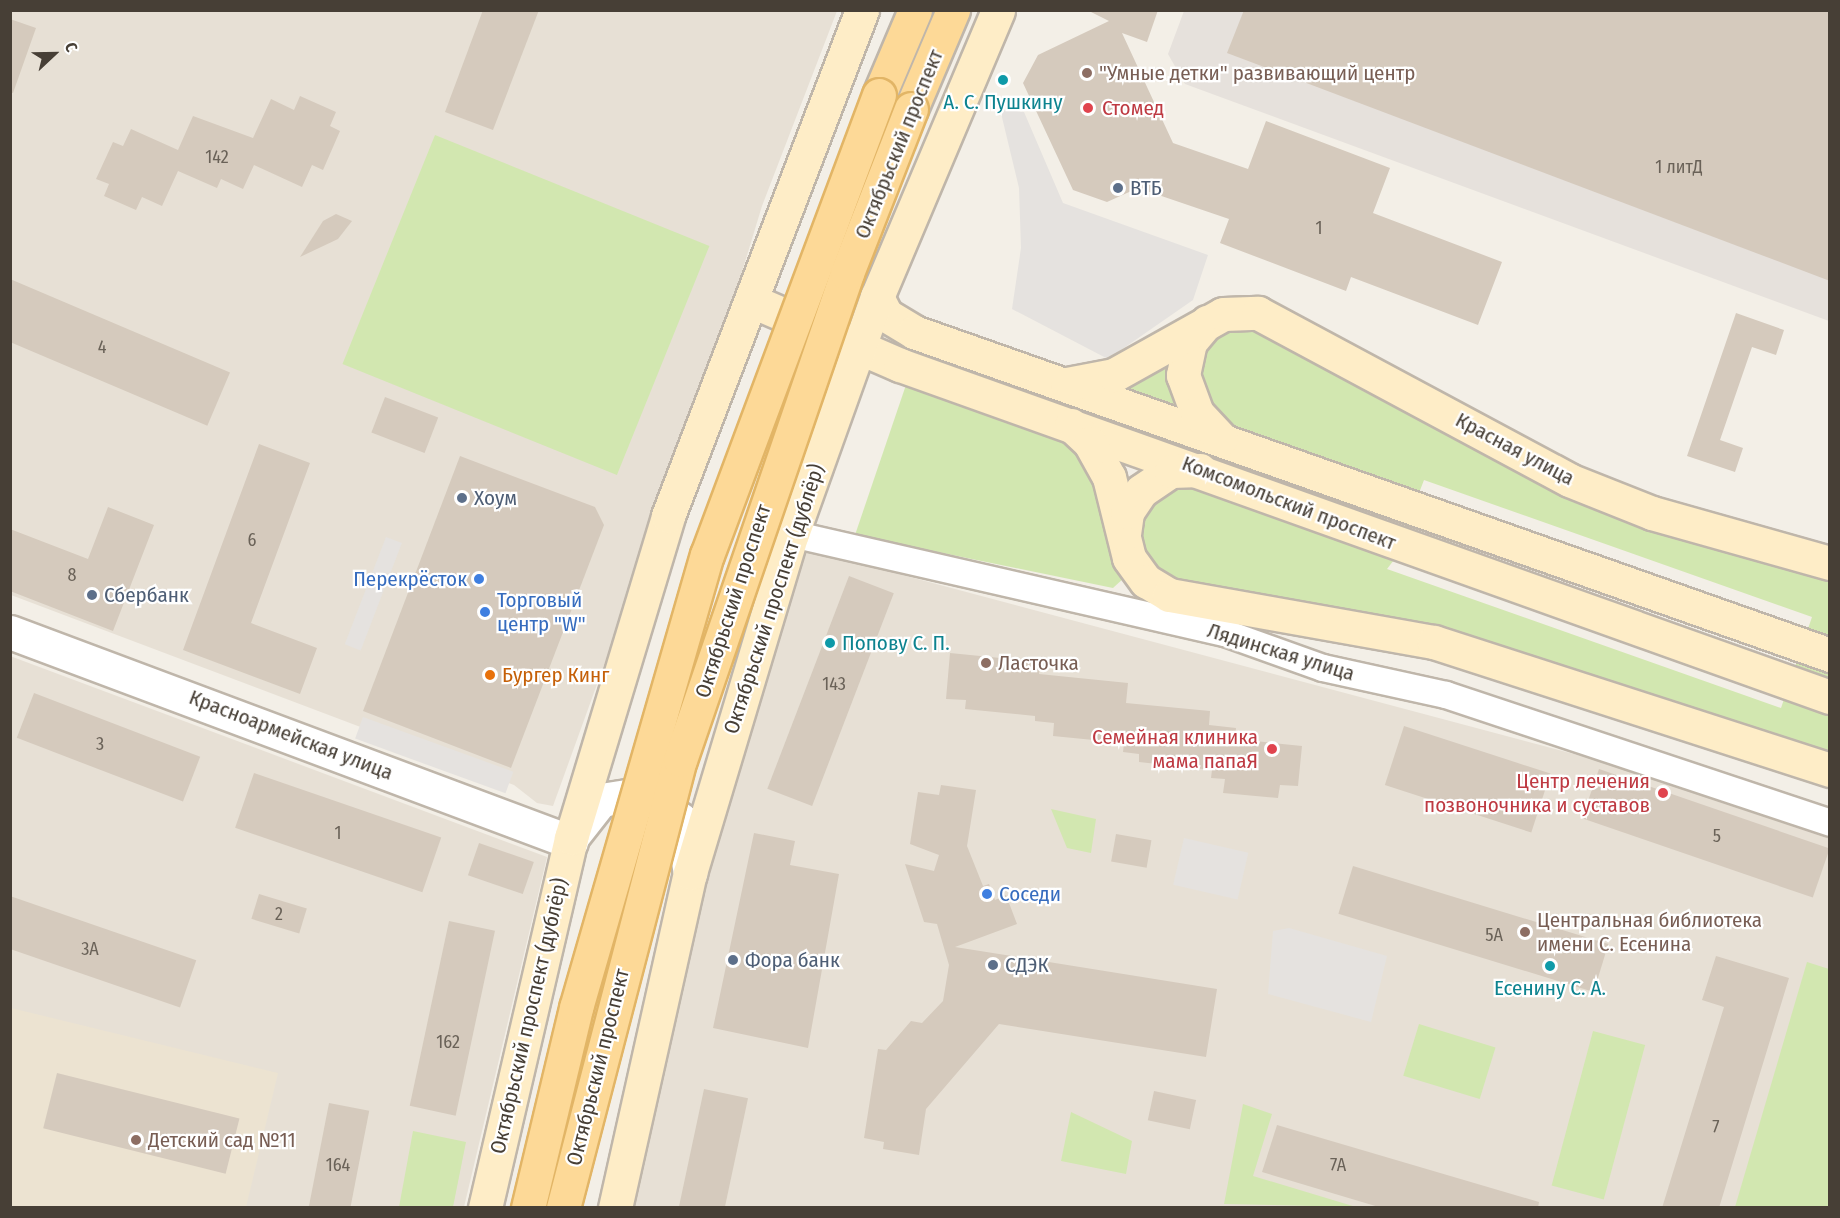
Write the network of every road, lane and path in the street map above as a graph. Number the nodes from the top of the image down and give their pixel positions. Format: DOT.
graph roads {
  1 [pos="862,10"];
  2 [pos="915,10"];
  3 [pos="953,10"];
  4 [pos="998,10"];
  5 [pos="877,297"];
  6 [pos="752,301"];
  7 [pos="1214,318"];
  8 [pos="859,349"];
  9 [pos="1060,382"];
  10 [pos="1061,420"];
  11 [pos="1230,443"];
  12 [pos="1202,470"];
  13 [pos="792,534"];
  14 [pos="1123,535"];
  15 [pos="1830,563"];
  16 [pos="10,632"];
  17 [pos="1830,655"];
  18 [pos="1830,697"];
  19 [pos="1830,770"];
  20 [pos="1830,823"];
  21 [pos="571,840"];
  22 [pos="690,873"];
  23 [pos="485,1208"];
  24 [pos="528,1208"];
  25 [pos="563,1208"];
  26 [pos="615,1208"];
  1 -- 6 [label="main road, Октябрьский проспект (дублёр)"];
  2 -- 24 [label="main road, Октябрьский проспект, bridge"];
  3 -- 25 [label="main road, Октябрьский проспект, bridge"];
  4 -- 5 [label="main road, Октябрьский проспект (дублёр)"];
  5 -- 8 [label="main road, Октябрьский проспект (дублёр)"];
  5 -- 9 [label="main road, Комсомольский проспект"];
  6 -- 8 [label="main road, Комсомольский проспект"];
  6 -- 21 [label="main road, Октябрьский проспект (дублёр)"];
  7 -- 9 [label="main road, Красная улица"];
  7 -- 11 [label="main road"];
  7 -- 15 [label="main road, Красная улица"];
  8 -- 10 [label="main road, Комсомольский проспект"];
  8 -- 13 [label="main road, Октябрьский проспект (дублёр)"];
  9 -- 11 [label="main road, Комсомольский проспект"];
  10 -- 12 [label="main road, Комсомольский проспект"];
  10 -- 14 [label="main road, Лядинская улица"];
  11 -- 17 [label="main road, Комсомольский проспект"];
  12 -- 14 [label="main road"];
  12 -- 18 [label="main road, Комсомольский проспект"];
  13 -- 20 [label="street, Лядинская улица"];
  13 -- 22 [label="main road, Октябрьский проспект (дублёр)"];
  14 -- 19 [label="main road, Лядинская улица"];
  16 -- 21 [label="street, Красноармейская улица"];
  21 -- 22 [label="street"];
  21 -- 23 [label="main road, Октябрьский проспект (дублёр)"];
  22 -- 26 [label="main road, Октябрьский проспект (дублёр)"];
}
